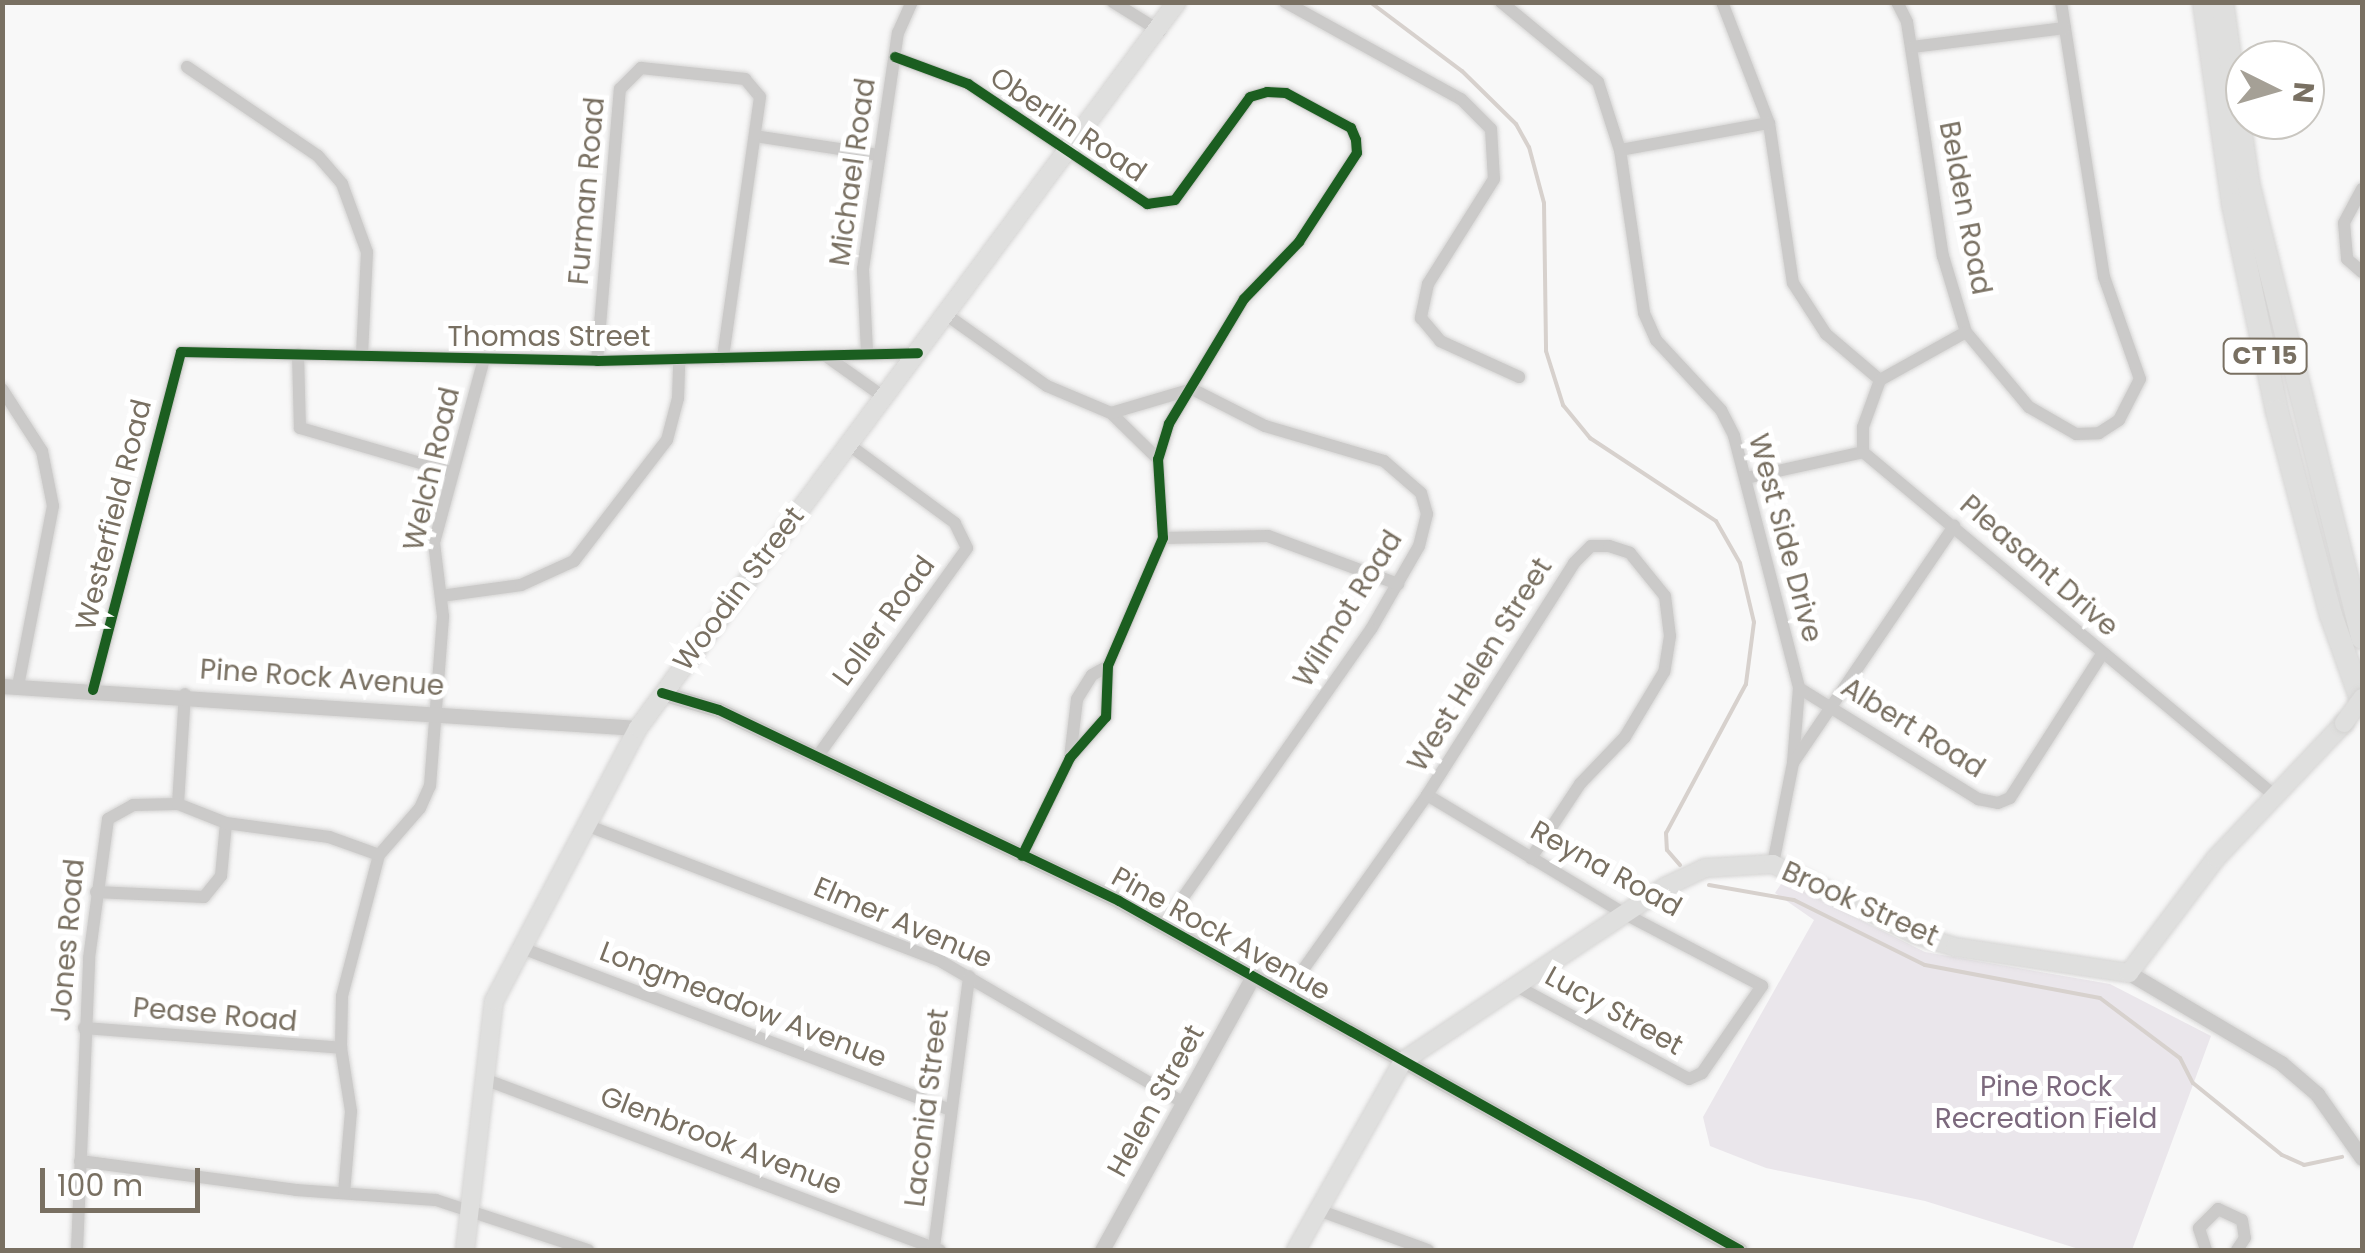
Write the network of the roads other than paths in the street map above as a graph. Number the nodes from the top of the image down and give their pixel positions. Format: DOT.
graph roads {
  1 [pos="912,2"];
  2 [pos="1113,2"];
  3 [pos="1176,2"];
  4 [pos="1284,2"];
  5 [pos="1501,2"];
  6 [pos="1722,2"];
  7 [pos="1898,2"];
  8 [pos="2062,2"];
  9 [pos="2204,2"];
  10 [pos="2222,2"];
  11 [pos="2065,28"];
  12 [pos="1160,31"];
  13 [pos="1912,48"];
  14 [pos="894,58"];
  15 [pos="187,66"];
  16 [pos="1769,123"];
  17 [pos="755,136"];
  18 [pos="1620,150"];
  19 [pos="879,155"];
  20 [pos="1066,156"];
  21 [pos="2362,189"];
  22 [pos="2362,272"];
  23 [pos="948,316"];
  24 [pos="1966,332"];
  25 [pos="181,352"];
  26 [pos="867,352"];
  27 [pos="918,352"];
  28 [pos="298,354"];
  29 [pos="362,356"];
  30 [pos="825,356"];
  31 [pos="723,358"];
  32 [pos="484,359"];
  33 [pos="679,360"];
  34 [pos="597,361"];
  35 [pos="1518,377"];
  36 [pos="1880,380"];
  37 [pos="2,388"];
  38 [pos="1192,390"];
  39 [pos="884,398"];
  40 [pos="1111,412"];
  41 [pos="848,444"];
  42 [pos="1863,452"];
  43 [pos="1158,459"];
  44 [pos="451,472"];
  45 [pos="1746,478"];
  46 [pos="1954,526"];
  47 [pos="1163,538"];
  48 [pos="1398,584"];
  49 [pos="441,596"];
  50 [pos="2362,638"];
  51 [pos="2102,654"];
  52 [pos="1108,666"];
  53 [pos="10,686"];
  54 [pos="1799,688"];
  55 [pos="93,690"];
  56 [pos="662,693"];
  57 [pos="185,694"];
  58 [pos="2362,700"];
  59 [pos="1834,706"];
  60 [pos="436,711"];
  61 [pos="638,728"];
  62 [pos="817,757"];
  63 [pos="1070,758"];
  64 [pos="1793,763"];
  65 [pos="1428,795"];
  66 [pos="2274,795"];
  67 [pos="178,804"];
  68 [pos="226,823"];
  69 [pos="586,825"];
  70 [pos="379,855"];
  71 [pos="1022,856"];
  72 [pos="1531,858"];
  73 [pos="1773,864"];
  74 [pos="96,892"];
  75 [pos="1625,914"];
  76 [pos="1164,925"];
  77 [pos="519,947"];
  78 [pos="2129,973"];
  79 [pos="969,976"];
  80 [pos="1253,976"];
  81 [pos="1516,986"];
  82 [pos="1762,986"];
  83 [pos="1285,995"];
  84 [pos="84,1028"];
  85 [pos="341,1048"];
  86 [pos="1402,1061"];
  87 [pos="484,1078"];
  88 [pos="1184,1103"];
  89 [pos="950,1110"];
  90 [pos="2362,1158"];
  91 [pos="80,1161"];
  92 [pos="344,1192"];
  93 [pos="470,1206"];
  94 [pos="1318,1210"];
  95 [pos="937,1249"];
  96 [pos="77,1250"];
  97 [pos="465,1250"];
  98 [pos="588,1250"];
  99 [pos="1102,1250"];
  100 [pos="1296,1250"];
  101 [pos="1428,1250"];
  102 [pos="1740,1250"];
  103 [pos="2206,1250"];
  104 [pos="2238,1250"];
  1 -- 14 [label="street, Michael Road"];
  2 -- 12 [label="street"];
  3 -- 12 [label="main road, Woodin Street"];
  4 -- 35 [label="street"];
  5 -- 18 [label="street, West Side Drive"];
  6 -- 16 [label="street"];
  7 -- 13 [label="street, Belden Road"];
  8 -- 11 [label="street, Belden Road"];
  9 -- 58 [label="highway, CT 15"];
  10 -- 50 [label="highway, CT 15"];
  11 -- 13 [label="street"];
  11 -- 24 [label="street, Belden Road"];
  12 -- 20 [label="main road, Woodin Street"];
  13 -- 24 [label="street, Belden Road"];
  14 -- 19 [label="street, Michael Road"];
  14 -- 20 [label="street, Oberlin Road"];
  15 -- 29 [label="street"];
  16 -- 18 [label="street"];
  16 -- 36 [label="street"];
  17 -- 19 [label="street"];
  17 -- 31 [label="street, Furman Road"];
  17 -- 34 [label="street, Furman Road"];
  18 -- 45 [label="street, West Side Drive"];
  19 -- 26 [label="street, Michael Road"];
  20 -- 23 [label="main road, Woodin Street"];
  20 -- 38 [label="street, Oberlin Road"];
  21 -- 22 [label="street"];
  23 -- 27 [label="main road, Woodin Street"];
  23 -- 40 [label="street"];
  24 -- 36 [label="street"];
  25 -- 28 [label="street, Thomas Street"];
  25 -- 55 [label="street, Westerfield Road"];
  26 -- 27 [label="street, Thomas Street"];
  26 -- 30 [label="street, Thomas Street"];
  27 -- 39 [label="main road, Woodin Street"];
  28 -- 29 [label="street, Thomas Street"];
  28 -- 44 [label="street"];
  29 -- 32 [label="street, Thomas Street"];
  30 -- 31 [label="street, Thomas Street"];
  30 -- 39 [label="street"];
  31 -- 33 [label="street, Thomas Street"];
  32 -- 34 [label="street, Thomas Street"];
  32 -- 44 [label="street, Welch Road"];
  33 -- 34 [label="street, Thomas Street"];
  33 -- 49 [label="street"];
  36 -- 42 [label="street"];
  37 -- 53 [label="street"];
  38 -- 40 [label="street"];
  38 -- 43 [label="street, Oberlin Road"];
  38 -- 48 [label="street, Wilmot Road"];
  39 -- 41 [label="main road, Woodin Street"];
  40 -- 43 [label="street"];
  41 -- 56 [label="main road, Woodin Street"];
  41 -- 62 [label="street, Loller Road"];
  42 -- 45 [label="street"];
  42 -- 46 [label="street, Pleasant Drive"];
  43 -- 47 [label="street, Oberlin Road"];
  44 -- 49 [label="street, Welch Road"];
  45 -- 54 [label="street, West Side Drive"];
  46 -- 51 [label="street, Pleasant Drive"];
  46 -- 59 [label="street"];
  47 -- 48 [label="street"];
  47 -- 52 [label="street, Oberlin Road"];
  48 -- 76 [label="street, Wilmot Road"];
  49 -- 60 [label="street, Welch Road"];
  51 -- 59 [label="street, Albert Road"];
  51 -- 66 [label="street, Pleasant Drive"];
  52 -- 63 [label="street, Oberlin Road"];
  52 -- 63 [label="street, Oberlin Road"];
  53 -- 55 [label="street, Pine Rock Avenue"];
  54 -- 59 [label="street, Albert Road"];
  54 -- 64 [label="street, West Side Drive"];
  55 -- 57 [label="street, Pine Rock Avenue"];
  56 -- 61 [label="main road, Woodin Street"];
  56 -- 62 [label="street, Pine Rock Avenue"];
  57 -- 60 [label="street, Pine Rock Avenue"];
  57 -- 67 [label="street"];
  58 -- 66 [label="main road, bridge"];
  59 -- 64 [label="street"];
  60 -- 61 [label="street, Pine Rock Avenue"];
  60 -- 70 [label="street, Welch Road"];
  61 -- 69 [label="main road, Woodin Street"];
  62 -- 71 [label="street, Pine Rock Avenue"];
  63 -- 71 [label="street, Oberlin Road"];
  64 -- 73 [label="street, West Side Drive"];
  65 -- 72 [label="street, Reyna Road"];
  65 -- 72 [label="street, West Helen Street"];
  65 -- 83 [label="street, West Helen Street"];
  66 -- 78 [label="main road"];
  67 -- 68 [label="street"];
  67 -- 74 [label="street, Jones Road"];
  68 -- 70 [label="street"];
  68 -- 74 [label="street"];
  69 -- 77 [label="main road, Woodin Street"];
  69 -- 79 [label="street, Elmer Avenue"];
  70 -- 85 [label="street"];
  71 -- 76 [label="street, Pine Rock Avenue"];
  72 -- 75 [label="street, Reyna Road"];
  73 -- 75 [label="main road, Brook Street"];
  73 -- 78 [label="main road, Brook Street"];
  74 -- 84 [label="street, Jones Road"];
  75 -- 81 [label="main road, Brook Street"];
  75 -- 82 [label="street, Reyna Road"];
  76 -- 80 [label="street, Pine Rock Avenue"];
  77 -- 87 [label="main road, Woodin Street"];
  77 -- 89 [label="street, Longmeadow Avenue"];
  78 -- 90 [label="street, Brook Street"];
  79 -- 88 [label="street, Elmer Avenue"];
  79 -- 89 [label="street, Laconia Street"];
  80 -- 83 [label="street, Pine Rock Avenue"];
  80 -- 88 [label="street, Helen Street"];
  81 -- 82 [label="street, Lucy Street"];
  81 -- 86 [label="main road, Brook Street"];
  83 -- 86 [label="street, Pine Rock Avenue"];
  84 -- 85 [label="street, Pease Road"];
  84 -- 91 [label="street, Jones Road"];
  85 -- 92 [label="street"];
  86 -- 94 [label="main road"];
  86 -- 102 [label="street, Pine Rock Avenue"];
  87 -- 93 [label="main road, Woodin Street"];
  87 -- 95 [label="street, Glenbrook Avenue"];
  88 -- 99 [label="street, Helen Street"];
  89 -- 95 [label="street, Laconia Street"];
  91 -- 92 [label="street"];
  91 -- 96 [label="street, Jones Road"];
  92 -- 93 [label="street"];
  93 -- 97 [label="main road, Woodin Street"];
  93 -- 98 [label="street"];
  94 -- 100 [label="main road"];
  94 -- 101 [label="street"];
  103 -- 104 [label="street"];
}
